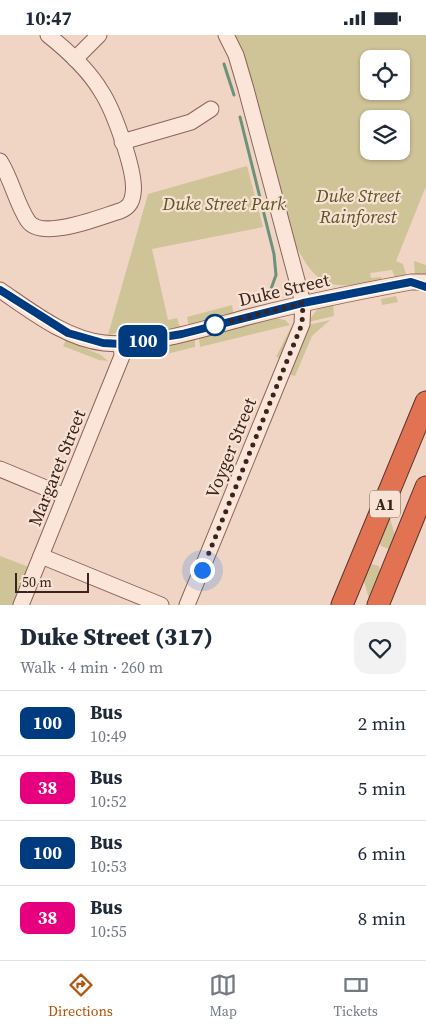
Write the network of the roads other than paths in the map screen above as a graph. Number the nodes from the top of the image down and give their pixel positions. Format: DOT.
graph roads {
  1 [pos="48,35"];
  2 [pos="99,35"];
  3 [pos="226,35"];
  4 [pos="75,59"];
  5 [pos="211,109"];
  6 [pos="122,141"];
  7 [pos="0,161"];
  8 [pos="419,282"];
  9 [pos="426,287"];
  10 [pos="0,290"];
  11 [pos="303,303"];
  12 [pos="121,344"];
  13 [pos="424,409"];
  14 [pos="0,469"];
  15 [pos="426,487"];
  16 [pos="65,496"];
  17 [pos="366,550"];
  18 [pos="41,556"];
  19 [pos="395,562"];
  20 [pos="21,605"];
  21 [pos="161,605"];
  22 [pos="187,605"];
  23 [pos="342,605"];
  24 [pos="378,605"];
  1 -- 4 [label="street"];
  2 -- 4 [label="street"];
  3 -- 11 [label="street"];
  4 -- 6 [label="street"];
  5 -- 6 [label="street"];
  6 -- 7 [label="street"];
  8 -- 9 [label="street, Duke Street"];
  8 -- 11 [label="street, Duke Street"];
  10 -- 12 [label="street, Duke Street"];
  11 -- 12 [label="street, Duke Street"];
  11 -- 22 [label="street, Voyger Street"];
  12 -- 16 [label="street, Margaret Street"];
  13 -- 17 [label="highway, A1"];
  14 -- 16 [label="street"];
  15 -- 19 [label="highway, A1"];
  16 -- 18 [label="street, Margaret Street"];
  17 -- 19 [label="highway"];
  17 -- 23 [label="highway, A1"];
  18 -- 20 [label="street, Margaret Street"];
  18 -- 21 [label="street"];
  19 -- 24 [label="highway, A1"];
}
